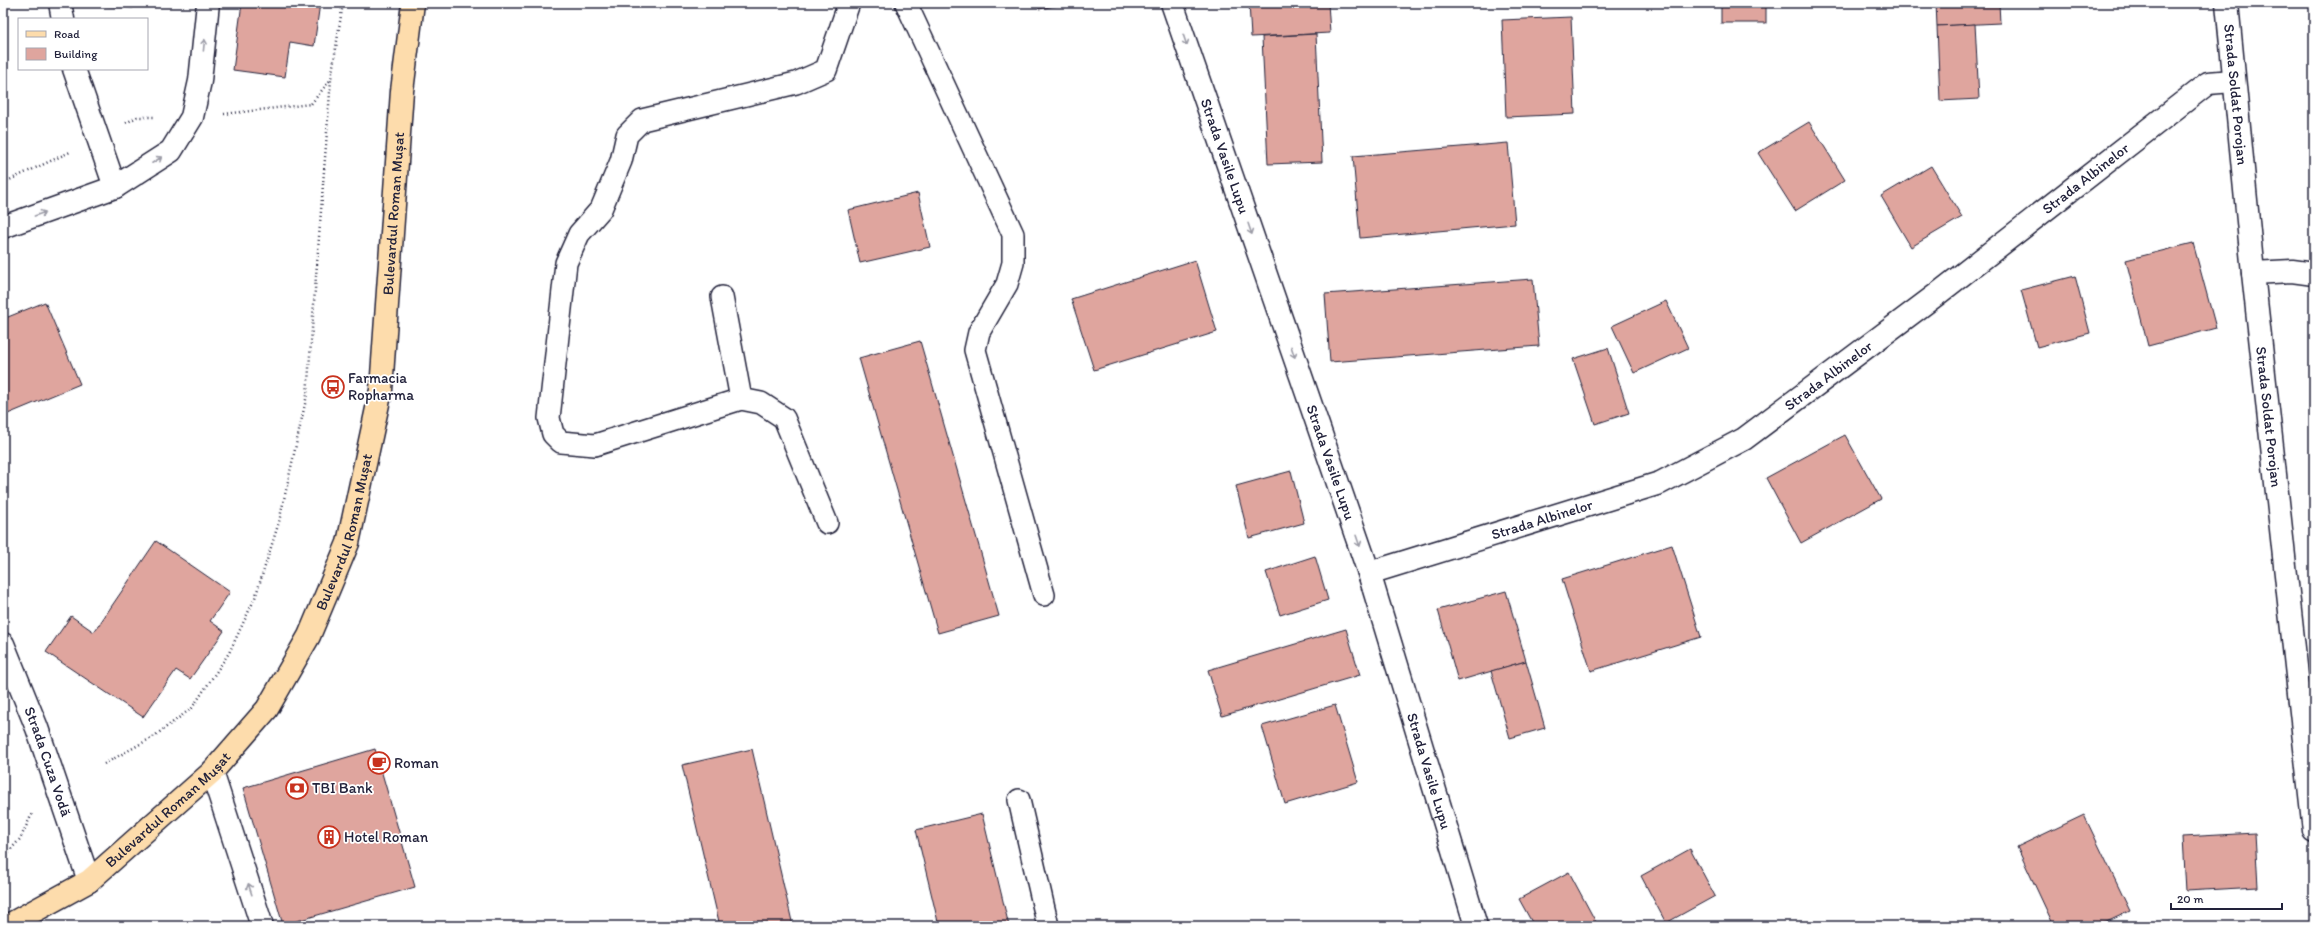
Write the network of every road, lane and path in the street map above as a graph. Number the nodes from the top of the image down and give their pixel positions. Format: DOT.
graph roads {
  1 [pos="60,3"];
  2 [pos="208,3"];
  3 [pos="342,3"];
  4 [pos="413,3"];
  5 [pos="849,3"];
  6 [pos="906,3"];
  7 [pos="1172,3"];
  8 [pos="2226,3"];
  9 [pos="63,18"];
  10 [pos="74,70"];
  11 [pos="331,79"];
  12 [pos="2233,81"];
  13 [pos="192,117"];
  14 [pos="115,187"];
  15 [pos="3,227"];
  16 [pos="2253,273"];
  17 [pos="2314,274"];
  18 [pos="722,297"];
  19 [pos="741,399"];
  20 [pos="827,523"];
  21 [pos="1369,573"];
  22 [pos="1044,595"];
  23 [pos="3,644"];
  24 [pos="104,764"];
  25 [pos="212,772"];
  26 [pos="1019,800"];
  27 [pos="33,812"];
  28 [pos="2314,831"];
  29 [pos="3,858"];
  30 [pos="89,881"];
  31 [pos="7,926"];
  32 [pos="262,926"];
  33 [pos="1048,926"];
  34 [pos="1476,926"];
  1 -- 9 [label="street"];
  13 -- 2 [label="street, one-way"];
  3 -- 11 [label="path"];
  4 -- 25 [label="main road, Bulevardul Roman Mușat"];
  5 -- 19 [label="lane"];
  6 -- 22 [label="lane"];
  7 -- 21 [label="street, Strada Vasile Lupu, one-way"];
  8 -- 12 [label="street, Strada Soldat Porojan"];
  10 -- 14 [label="street"];
  11 -- 13 [label="path"];
  11 -- 24 [label="path"];
  12 -- 16 [label="street, Strada Soldat Porojan"];
  12 -- 21 [label="street, Strada Albinelor"];
  14 -- 13 [label="street, one-way"];
  15 -- 14 [label="street, one-way"];
  16 -- 17 [label="street"];
  16 -- 28 [label="street, Strada Soldat Porojan"];
  18 -- 19 [label="lane"];
  19 -- 20 [label="lane"];
  21 -- 34 [label="street, Strada Vasile Lupu"];
  23 -- 30 [label="street, Strada Cuza Vodă"];
  25 -- 30 [label="main road, Bulevardul Roman Mușat"];
  32 -- 25 [label="street, one-way"];
  26 -- 33 [label="lane"];
  27 -- 29 [label="path"];
  30 -- 31 [label="main road, Bulevardul Roman Mușat"];
}
